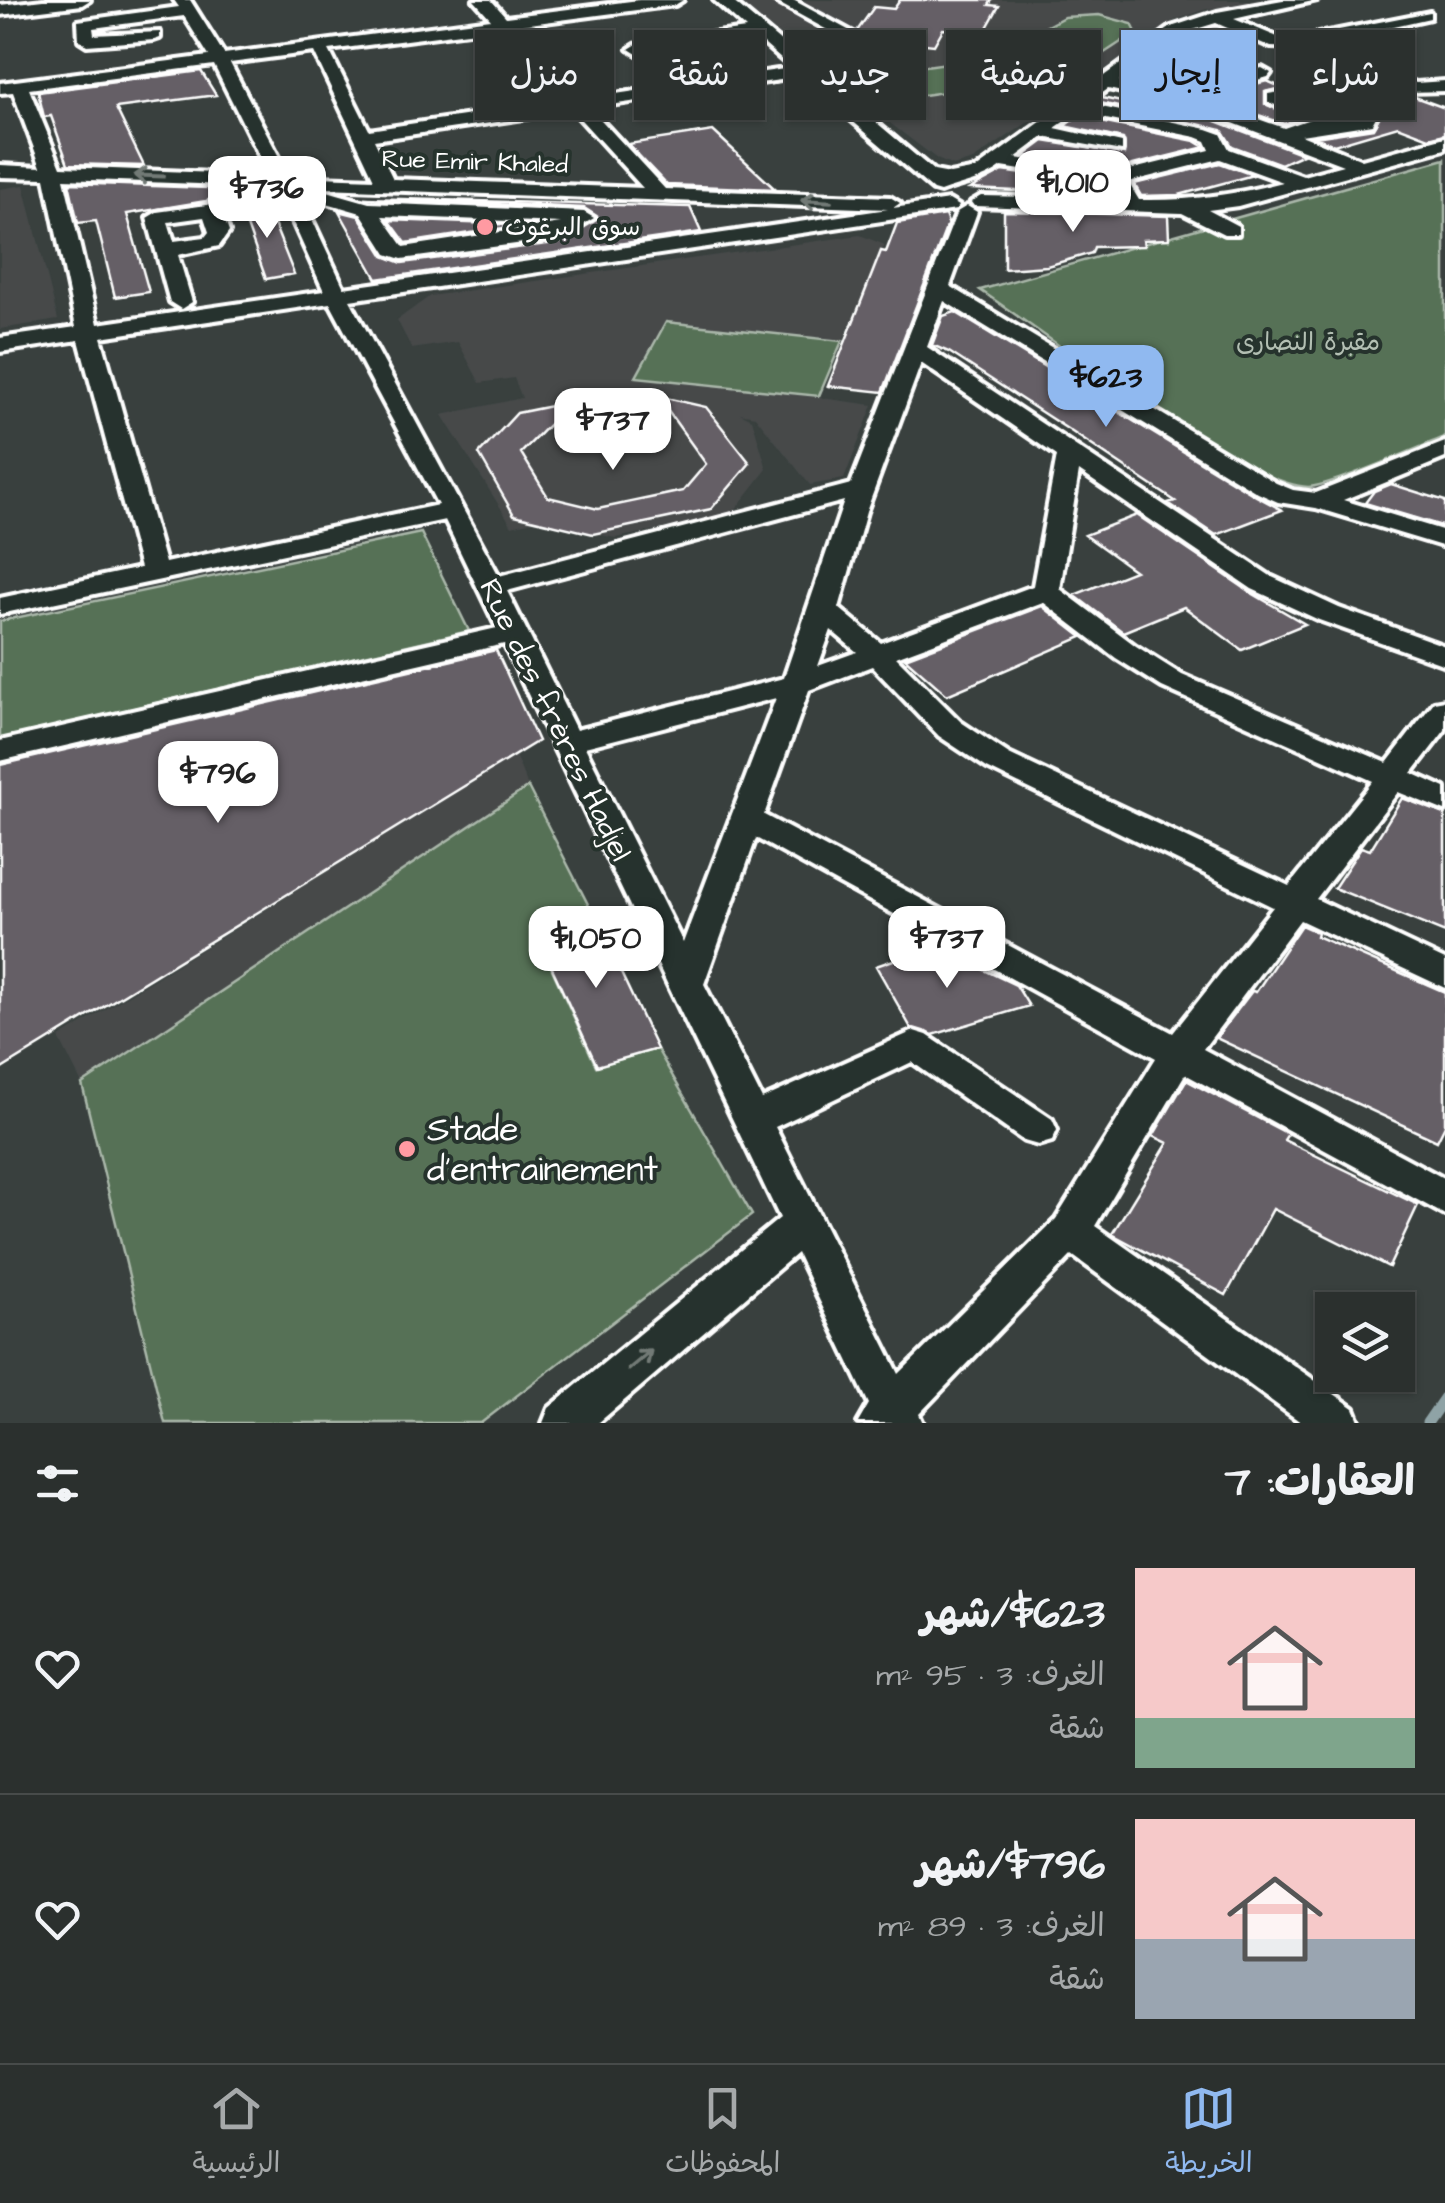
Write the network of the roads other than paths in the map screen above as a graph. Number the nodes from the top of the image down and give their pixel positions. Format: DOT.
graph roads {
  1 [pos="82,0"];
  2 [pos="482,0"];
  3 [pos="675,0"];
  4 [pos="722,0"];
  5 [pos="781,0"];
  6 [pos="1303,0"];
  7 [pos="185,6"];
  8 [pos="1401,6"];
  9 [pos="0,10"];
  10 [pos="1424,15"];
  11 [pos="1216,17"];
  12 [pos="502,22"];
  13 [pos="1445,23"];
  14 [pos="509,30"];
  15 [pos="756,30"];
  16 [pos="839,30"];
  17 [pos="1359,30"];
  18 [pos="154,35"];
  19 [pos="765,38"];
  20 [pos="1276,44"];
  21 [pos="318,46"];
  22 [pos="785,55"];
  23 [pos="219,59"];
  24 [pos="1262,73"];
  25 [pos="785,74"];
  26 [pos="1256,75"];
  27 [pos="1104,83"];
  28 [pos="1101,85"];
  29 [pos="10,86"];
  30 [pos="1121,86"];
  31 [pos="1445,86"];
  32 [pos="1415,88"];
  33 [pos="1274,98"];
  34 [pos="614,99"];
  35 [pos="1256,103"];
  36 [pos="1101,112"];
  37 [pos="475,119"];
  38 [pos="592,120"];
  39 [pos="861,120"];
  40 [pos="1053,120"];
  41 [pos="1243,120"];
  42 [pos="1366,120"];
  43 [pos="1320,124"];
  44 [pos="1038,130"];
  45 [pos="1284,134"];
  46 [pos="365,136"];
  47 [pos="1445,143"];
  48 [pos="1114,146"];
  49 [pos="1221,153"];
  50 [pos="1001,162"];
  51 [pos="1364,167"];
  52 [pos="0,170"];
  53 [pos="52,172"];
  54 [pos="982,173"];
  55 [pos="926,175"];
  56 [pos="1116,179"];
  57 [pos="283,181"];
  58 [pos="1304,183"];
  59 [pos="386,184"];
  60 [pos="593,191"];
  61 [pos="658,193"];
  62 [pos="318,197"];
  63 [pos="961,203"];
  64 [pos="1133,206"];
  65 [pos="1186,207"];
  66 [pos="212,210"];
  67 [pos="368,210"];
  68 [pos="866,212"];
  69 [pos="584,218"];
  70 [pos="1231,230"];
  71 [pos="164,246"];
  72 [pos="940,289"];
  73 [pos="338,298"];
  74 [pos="181,302"];
  75 [pos="88,331"];
  76 [pos="0,345"];
  77 [pos="916,349"];
  78 [pos="1445,449"];
  79 [pos="1070,451"];
  80 [pos="864,488"];
  81 [pos="1320,501"];
  82 [pos="453,510"];
  83 [pos="1445,539"];
  84 [pos="155,574"];
  85 [pos="490,587"];
  86 [pos="1046,592"];
  87 [pos="0,606"];
  88 [pos="824,610"];
  89 [pos="513,633"];
  90 [pos="878,654"];
  91 [pos="1445,656"];
  92 [pos="796,684"];
  93 [pos="1445,709"];
  94 [pos="566,742"];
  95 [pos="0,751"];
  96 [pos="1390,778"];
  97 [pos="1445,800"];
  98 [pos="747,818"];
  99 [pos="1294,906"];
  100 [pos="1445,975"];
  101 [pos="685,986"];
  102 [pos="1179,1053"];
  103 [pos="751,1121"];
  104 [pos="1038,1130"];
  105 [pos="1445,1198"];
  106 [pos="801,1225"];
  107 [pos="1070,1231"];
  108 [pos="891,1419"];
  109 [pos="565,1423"];
  110 [pos="1338,1423"];
  1 -- 9 [label="street"];
  2 -- 12 [label="street"];
  3 -- 12 [label="street"];
  4 -- 15 [label="street"];
  5 -- 16 [label="street"];
  6 -- 11 [label="street"];
  7 -- 18 [label="street"];
  7 -- 23 [label="street, Rue des frères Hadjel"];
  8 -- 10 [label="street"];
  10 -- 13 [label="street"];
  10 -- 17 [label="street"];
  11 -- 20 [label="street"];
  11 -- 27 [label="street"];
  12 -- 14 [label="street"];
  12 -- 21 [label="street"];
  19 -- 22 [label="street"];
  21 -- 23 [label="street"];
  21 -- 46 [label="street"];
  23 -- 29 [label="street"];
  23 -- 57 [label="street, Rue des frères Hadjel"];
  24 -- 26 [label="street"];
  25 -- 34 [label="street"];
  27 -- 28 [label="street"];
  27 -- 30 [label="street"];
  29 -- 53 [label="street"];
  31 -- 32 [label="street"];
  33 -- 35 [label="street"];
  33 -- 43 [label="street"];
  36 -- 49 [label="street"];
  37 -- 46 [label="street"];
  38 -- 61 [label="street"];
  39 -- 55 [label="street"];
  40 -- 44 [label="street"];
  41 -- 45 [label="street"];
  42 -- 43 [label="street"];
  43 -- 45 [label="street"];
  44 -- 48 [label="street"];
  44 -- 50 [label="street"];
  45 -- 51 [label="street"];
  46 -- 59 [label="street"];
  47 -- 51 [label="street"];
  49 -- 56 [label="street"];
  49 -- 58 [label="street"];
  50 -- 54 [label="street"];
  50 -- 56 [label="street"];
  51 -- 58 [label="street"];
  52 -- 53 [label="street, Rue Emir Khaled"];
  57 -- 53 [label="street, Rue Emir Khaled, one-way"];
  53 -- 75 [label="street"];
  54 -- 55 [label="street"];
  54 -- 63 [label="street"];
  55 -- 63 [label="street"];
  56 -- 64 [label="street"];
  57 -- 62 [label="street, Rue des frères Hadjel"];
  57 -- 62 [label="street, Rue Emir Khaled"];
  57 -- 66 [label="street"];
  58 -- 65 [label="street"];
  59 -- 60 [label="street, Rue Emir Khaled"];
  59 -- 62 [label="street, Rue Emir Khaled"];
  60 -- 61 [label="street, Rue Emir Khaled"];
  60 -- 69 [label="street"];
  68 -- 61 [label="street, Rue Emir Khaled, one-way"];
  62 -- 67 [label="street"];
  62 -- 73 [label="street, Rue des frères Hadjel"];
  63 -- 64 [label="street"];
  63 -- 68 [label="street"];
  63 -- 72 [label="street"];
  64 -- 65 [label="street"];
  65 -- 70 [label="street"];
  66 -- 71 [label="street"];
  66 -- 71 [label="street"];
  67 -- 69 [label="street"];
  67 -- 69 [label="street"];
  68 -- 73 [label="street"];
  71 -- 74 [label="street"];
  72 -- 77 [label="street"];
  72 -- 81 [label="street"];
  73 -- 75 [label="street"];
  73 -- 82 [label="street, Rue des frères Hadjel"];
  75 -- 76 [label="street"];
  75 -- 84 [label="street"];
  77 -- 79 [label="street"];
  77 -- 80 [label="street"];
  78 -- 81 [label="street"];
  79 -- 86 [label="street"];
  79 -- 91 [label="street"];
  80 -- 85 [label="street"];
  80 -- 88 [label="street"];
  81 -- 83 [label="street"];
  82 -- 84 [label="street"];
  82 -- 85 [label="street, Rue des frères Hadjel"];
  84 -- 87 [label="street"];
  85 -- 89 [label="street, Rue des frères Hadjel"];
  86 -- 90 [label="street"];
  86 -- 96 [label="street"];
  88 -- 90 [label="street"];
  88 -- 92 [label="street"];
  89 -- 94 [label="street, Rue des frères Hadjel"];
  89 -- 95 [label="street"];
  90 -- 92 [label="street"];
  90 -- 99 [label="street"];
  92 -- 94 [label="street"];
  92 -- 98 [label="street"];
  93 -- 96 [label="street"];
  94 -- 101 [label="street, Rue des frères Hadjel"];
  96 -- 97 [label="street"];
  96 -- 99 [label="street"];
  98 -- 101 [label="street"];
  98 -- 102 [label="street"];
  99 -- 100 [label="street"];
  99 -- 102 [label="street"];
  101 -- 103 [label="street, Rue des frères Hadjel"];
  102 -- 105 [label="street"];
  102 -- 107 [label="street"];
  103 -- 104 [label="street"];
  103 -- 106 [label="street, Rue des frères Hadjel"];
  106 -- 108 [label="street, Rue des frères Hadjel"];
  109 -- 106 [label="street, one-way"];
  107 -- 108 [label="street"];
  107 -- 110 [label="street"];
}
